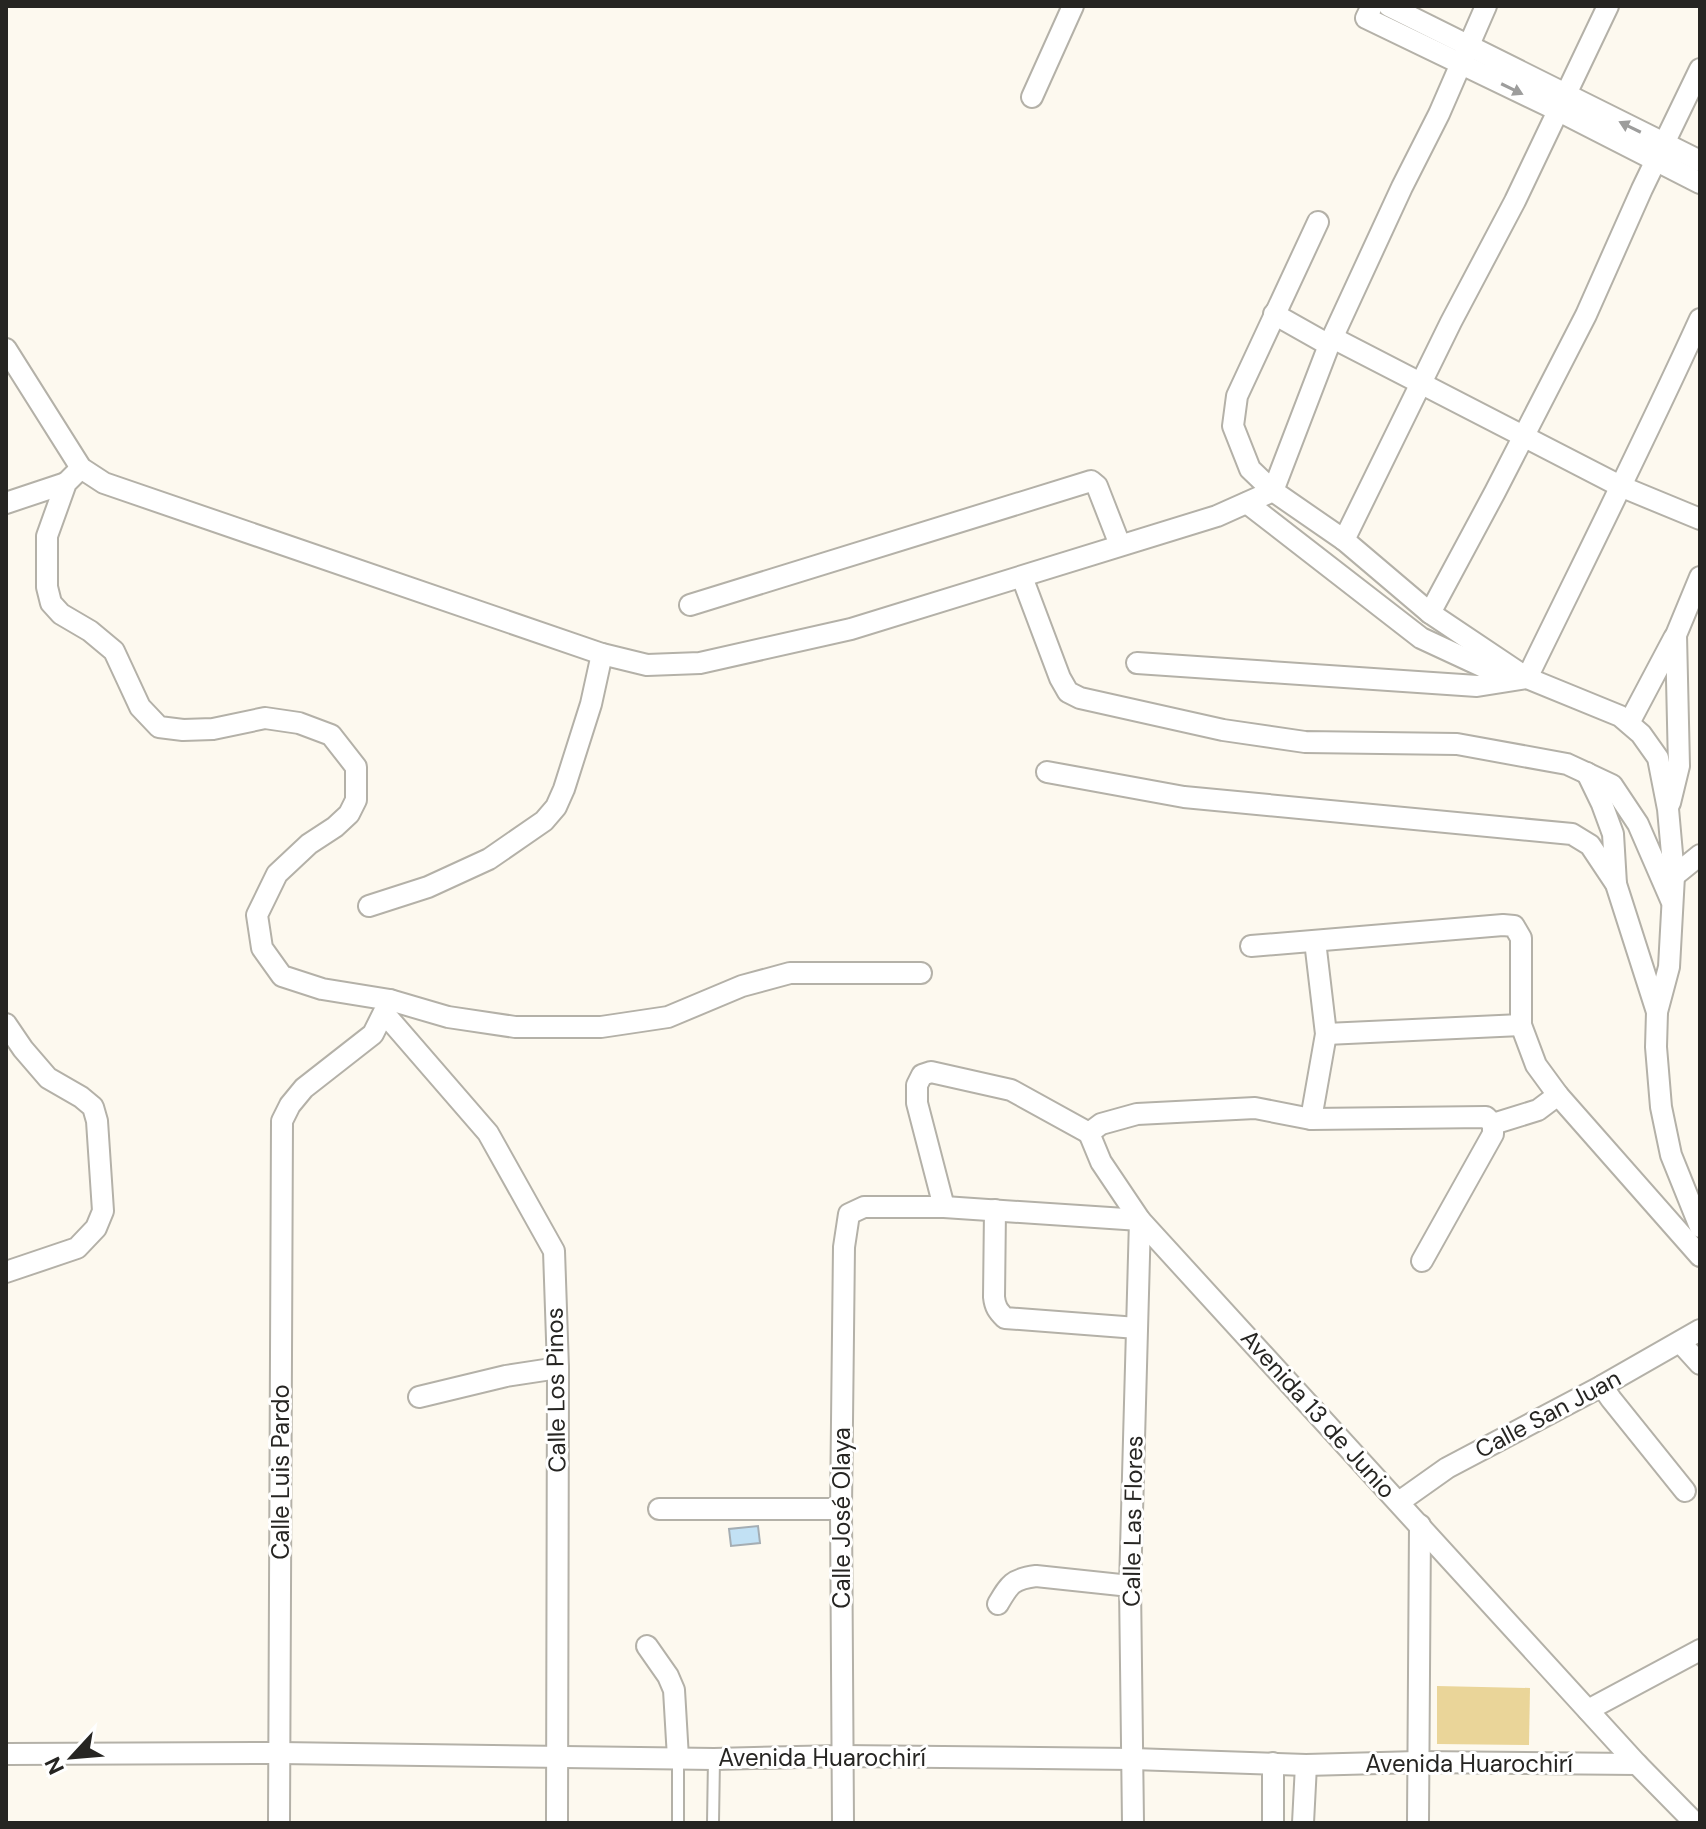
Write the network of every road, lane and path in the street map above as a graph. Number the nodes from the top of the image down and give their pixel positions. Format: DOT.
graph roads {
  1 [pos="1073,6"];
  2 [pos="1389,6"];
  3 [pos="1486,6"];
  4 [pos="1608,6"];
  5 [pos="1369,12"];
  6 [pos="1464,55"];
  7 [pos="1700,69"];
  8 [pos="1032,97"];
  9 [pos="1563,103"];
  10 [pos="1661,152"];
  11 [pos="1700,161"];
  12 [pos="1700,183"];
  13 [pos="1318,222"];
  14 [pos="1274,314"];
  15 [pos="1700,319"];
  16 [pos="1331,342"];
  17 [pos="6,349"];
  18 [pos="1421,384"];
  19 [pos="1524,437"];
  20 [pos="81,468"];
  21 [pos="66,483"];
  22 [pos="1620,486"];
  23 [pos="1273,491"];
  24 [pos="6,503"];
  25 [pos="1247,503"];
  26 [pos="1700,519"];
  27 [pos="1344,540"];
  28 [pos="1120,545"];
  29 [pos="1022,577"];
  30 [pos="1700,577"];
  31 [pos="690,605"];
  32 [pos="1430,613"];
  33 [pos="1676,635"];
  34 [pos="602,654"];
  35 [pos="1137,663"];
  36 [pos="1527,678"];
  37 [pos="1629,723"];
  38 [pos="1047,772"];
  39 [pos="1587,773"];
  40 [pos="1668,809"];
  41 [pos="1700,855"];
  42 [pos="1674,876"];
  43 [pos="1616,884"];
  44 [pos="1673,903"];
  45 [pos="369,906"];
  46 [pos="1315,941"];
  47 [pos="1251,946"];
  48 [pos="921,973"];
  49 [pos="387,1006"];
  50 [pos="1657,1012"];
  51 [pos="6,1024"];
  52 [pos="1521,1025"];
  53 [pos="1326,1034"];
  54 [pos="1558,1095"];
  55 [pos="1311,1119"];
  56 [pos="1493,1124"];
  57 [pos="1089,1133"];
  58 [pos="1694,1197"];
  59 [pos="944,1207"];
  60 [pos="995,1210"];
  61 [pos="1140,1220"];
  62 [pos="1700,1227"];
  63 [pos="1700,1256"];
  64 [pos="1422,1261"];
  65 [pos="6,1272"];
  66 [pos="1137,1328"];
  67 [pos="1700,1330"];
  68 [pos="1680,1342"];
  69 [pos="1700,1364"];
  70 [pos="558,1368"];
  71 [pos="1602,1386"];
  72 [pos="419,1397"];
  73 [pos="1685,1491"];
  74 [pos="1399,1502"];
  75 [pos="659,1509"];
  76 [pos="841,1509"];
  77 [pos="1420,1525"];
  78 [pos="1130,1586"];
  79 [pos="998,1604"];
  80 [pos="647,1646"];
  81 [pos="1700,1650"];
  82 [pos="1588,1710"];
  83 [pos="280,1753"];
  84 [pos="6,1754"];
  85 [pos="842,1756"];
  86 [pos="558,1757"];
  87 [pos="678,1758"];
  88 [pos="714,1759"];
  89 [pos="1133,1759"];
  90 [pos="1418,1762"];
  91 [pos="1273,1763"];
  92 [pos="1637,1764"];
  93 [pos="1306,1765"];
  94 [pos="1696,1820"];
  95 [pos="279,1823"];
  96 [pos="557,1823"];
  97 [pos="678,1823"];
  98 [pos="713,1823"];
  99 [pos="843,1823"];
  100 [pos="1133,1823"];
  101 [pos="1273,1823"];
  102 [pos="1303,1823"];
  103 [pos="1418,1823"];
  1 -- 8 [label="street"];
  2 -- 6 [label="street"];
  3 -- 6 [label="street"];
  4 -- 9 [label="street"];
  5 -- 6 [label="street"];
  6 -- 9 [label="street"];
  6 -- 16 [label="street"];
  7 -- 10 [label="street"];
  9 -- 10 [label="street"];
  9 -- 18 [label="street"];
  10 -- 11 [label="street"];
  10 -- 12 [label="street"];
  10 -- 19 [label="street"];
  13 -- 14 [label="street"];
  14 -- 16 [label="street"];
  14 -- 23 [label="street"];
  15 -- 22 [label="street"];
  16 -- 18 [label="street"];
  16 -- 23 [label="street"];
  17 -- 20 [label="street"];
  18 -- 19 [label="street"];
  18 -- 27 [label="street"];
  19 -- 22 [label="street"];
  19 -- 32 [label="street"];
  20 -- 21 [label="street"];
  20 -- 34 [label="street"];
  21 -- 24 [label="street"];
  21 -- 49 [label="street"];
  22 -- 26 [label="street"];
  22 -- 36 [label="street"];
  23 -- 25 [label="street"];
  23 -- 27 [label="street"];
  25 -- 28 [label="street"];
  25 -- 36 [label="street"];
  27 -- 32 [label="street"];
  28 -- 29 [label="street"];
  28 -- 31 [label="street"];
  29 -- 34 [label="street"];
  29 -- 39 [label="street"];
  30 -- 33 [label="street"];
  32 -- 36 [label="street"];
  33 -- 37 [label="street"];
  33 -- 40 [label="street"];
  34 -- 45 [label="street"];
  35 -- 36 [label="street"];
  36 -- 37 [label="street"];
  37 -- 40 [label="street"];
  38 -- 43 [label="street"];
  39 -- 43 [label="street"];
  39 -- 44 [label="street"];
  40 -- 42 [label="street"];
  41 -- 42 [label="street"];
  42 -- 44 [label="street"];
  43 -- 50 [label="street"];
  44 -- 50 [label="street"];
  46 -- 47 [label="street"];
  46 -- 52 [label="street"];
  46 -- 53 [label="street"];
  48 -- 49 [label="street"];
  49 -- 70 [label="street, Calle Los Pinos"];
  49 -- 83 [label="street, Calle Luis Pardo"];
  50 -- 58 [label="street"];
  51 -- 65 [label="street"];
  52 -- 53 [label="street"];
  52 -- 54 [label="street"];
  53 -- 55 [label="street"];
  54 -- 56 [label="street"];
  54 -- 63 [label="street"];
  55 -- 56 [label="street"];
  55 -- 57 [label="street"];
  56 -- 64 [label="street"];
  57 -- 59 [label="street"];
  57 -- 61 [label="street, Avenida 13 de Junio"];
  58 -- 62 [label="street"];
  59 -- 60 [label="street"];
  59 -- 76 [label="street, Calle José Olaya"];
  60 -- 61 [label="street"];
  60 -- 66 [label="street"];
  61 -- 66 [label="street, Calle Las Flores"];
  61 -- 74 [label="street, Avenida 13 de Junio"];
  66 -- 78 [label="street, Calle Las Flores"];
  67 -- 68 [label="street, Calle San Juan"];
  68 -- 69 [label="street"];
  68 -- 71 [label="street, Calle San Juan"];
  70 -- 72 [label="street"];
  70 -- 86 [label="street, Calle Los Pinos"];
  71 -- 73 [label="street"];
  71 -- 74 [label="street, Calle San Juan"];
  74 -- 77 [label="street, Avenida 13 de Junio"];
  75 -- 76 [label="street"];
  76 -- 85 [label="street, Calle José Olaya"];
  77 -- 82 [label="street, Avenida 13 de Junio"];
  77 -- 90 [label="street"];
  78 -- 79 [label="street"];
  78 -- 89 [label="street, Calle Las Flores"];
  80 -- 87 [label="street"];
  81 -- 82 [label="street"];
  82 -- 92 [label="street, Avenida 13 de Junio"];
  83 -- 84 [label="street, Avenida Huarochirí"];
  83 -- 86 [label="street, Avenida Huarochirí"];
  83 -- 95 [label="street, Calle Luis Pardo"];
  85 -- 88 [label="street, Avenida Huarochirí"];
  85 -- 89 [label="street, Avenida Huarochirí"];
  85 -- 99 [label="street, Calle José Olaya"];
  86 -- 87 [label="street, Avenida Huarochirí"];
  86 -- 96 [label="street, Calle Los Pinos"];
  87 -- 88 [label="street, Avenida Huarochirí"];
  87 -- 97 [label="lane"];
  88 -- 98 [label="lane"];
  89 -- 91 [label="street, Avenida Huarochirí"];
  89 -- 100 [label="street, Calle Las Flores"];
  90 -- 92 [label="street, Avenida Huarochirí"];
  90 -- 93 [label="street, Avenida Huarochirí"];
  90 -- 103 [label="street"];
  91 -- 93 [label="street, Avenida Huarochirí"];
  91 -- 101 [label="street"];
  92 -- 94 [label="street, Avenida 13 de Junio"];
  93 -- 102 [label="street"];
}
